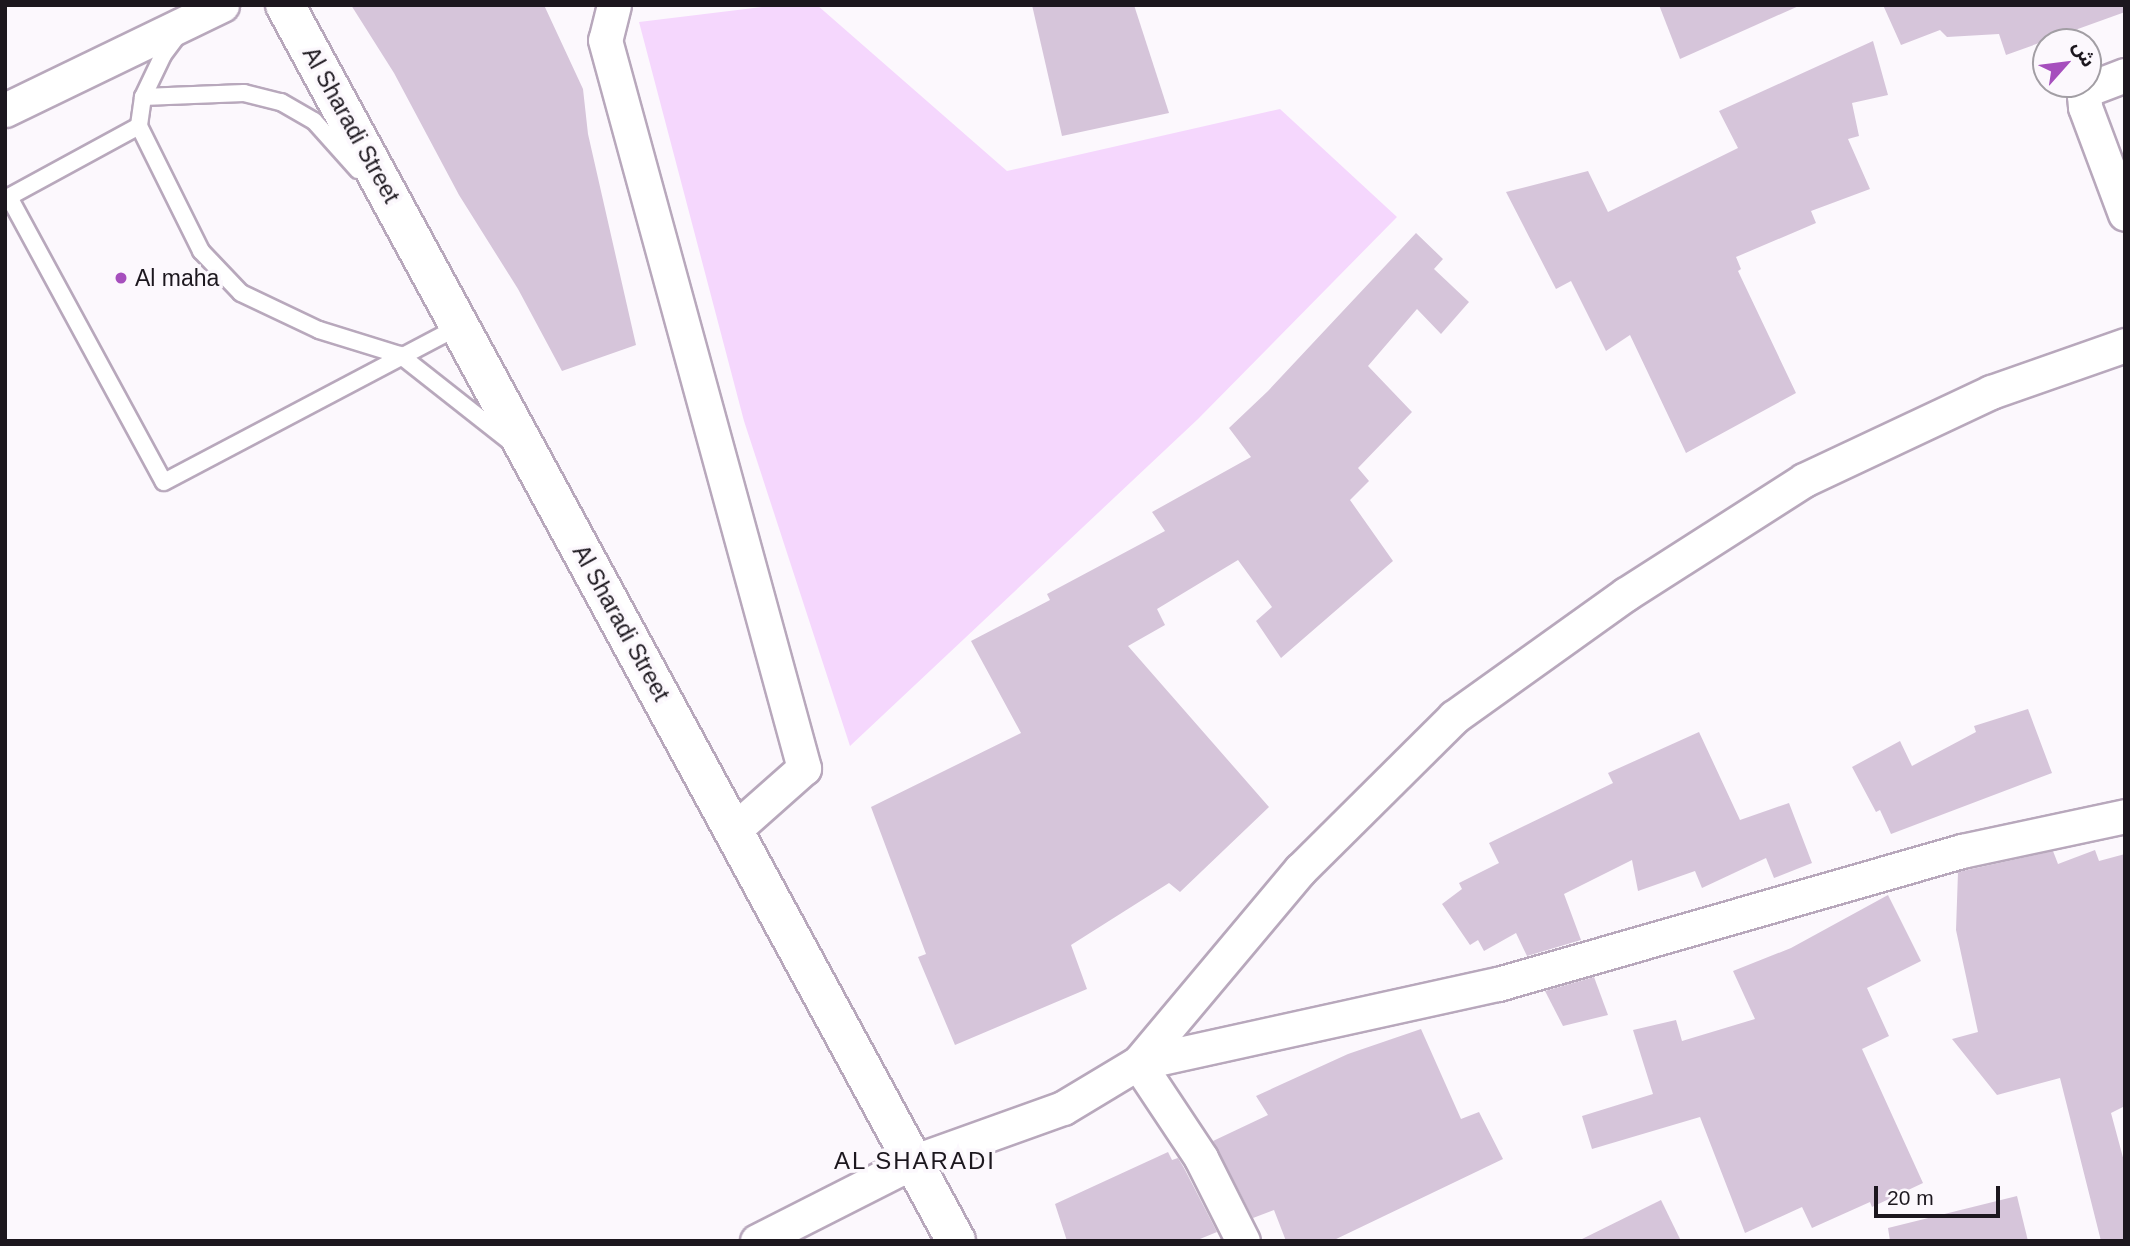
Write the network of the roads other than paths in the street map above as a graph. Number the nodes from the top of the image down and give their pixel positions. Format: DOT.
graph roads {
  1 [pos="222,5"];
  2 [pos="285,5"];
  3 [pos="614,5"];
  4 [pos="188,22"];
  5 [pos="2125,75"];
  6 [pos="143,97"];
  7 [pos="5,110"];
  8 [pos="139,126"];
  9 [pos="399,214"];
  10 [pos="2125,214"];
  11 [pos="460,326"];
  12 [pos="2125,345"];
  13 [pos="400,355"];
  14 [pos="532,459"];
  15 [pos="2125,816"];
  16 [pos="734,830"];
  17 [pos="1138,1063"];
  18 [pos="915,1161"];
  19 [pos="757,1241"];
  20 [pos="956,1241"];
  21 [pos="1243,1241"];
  1 -- 4 [label="street"];
  2 -- 9 [label="street, Al Sharadi Street"];
  3 -- 16 [label="street"];
  4 -- 6 [label="lane"];
  4 -- 7 [label="street"];
  5 -- 10 [label="street"];
  6 -- 8 [label="lane"];
  6 -- 9 [label="lane"];
  8 -- 13 [label="lane"];
  8 -- 13 [label="lane"];
  9 -- 11 [label="street, Al Sharadi Street"];
  11 -- 13 [label="lane"];
  11 -- 14 [label="street, Al Sharadi Street"];
  12 -- 17 [label="street"];
  13 -- 14 [label="lane"];
  14 -- 16 [label="street, Al Sharadi Street"];
  15 -- 17 [label="street"];
  16 -- 18 [label="street, Al Sharadi Street"];
  17 -- 18 [label="street"];
  17 -- 21 [label="street"];
  18 -- 19 [label="street"];
  18 -- 20 [label="street, Al Sharadi Street"];
}
